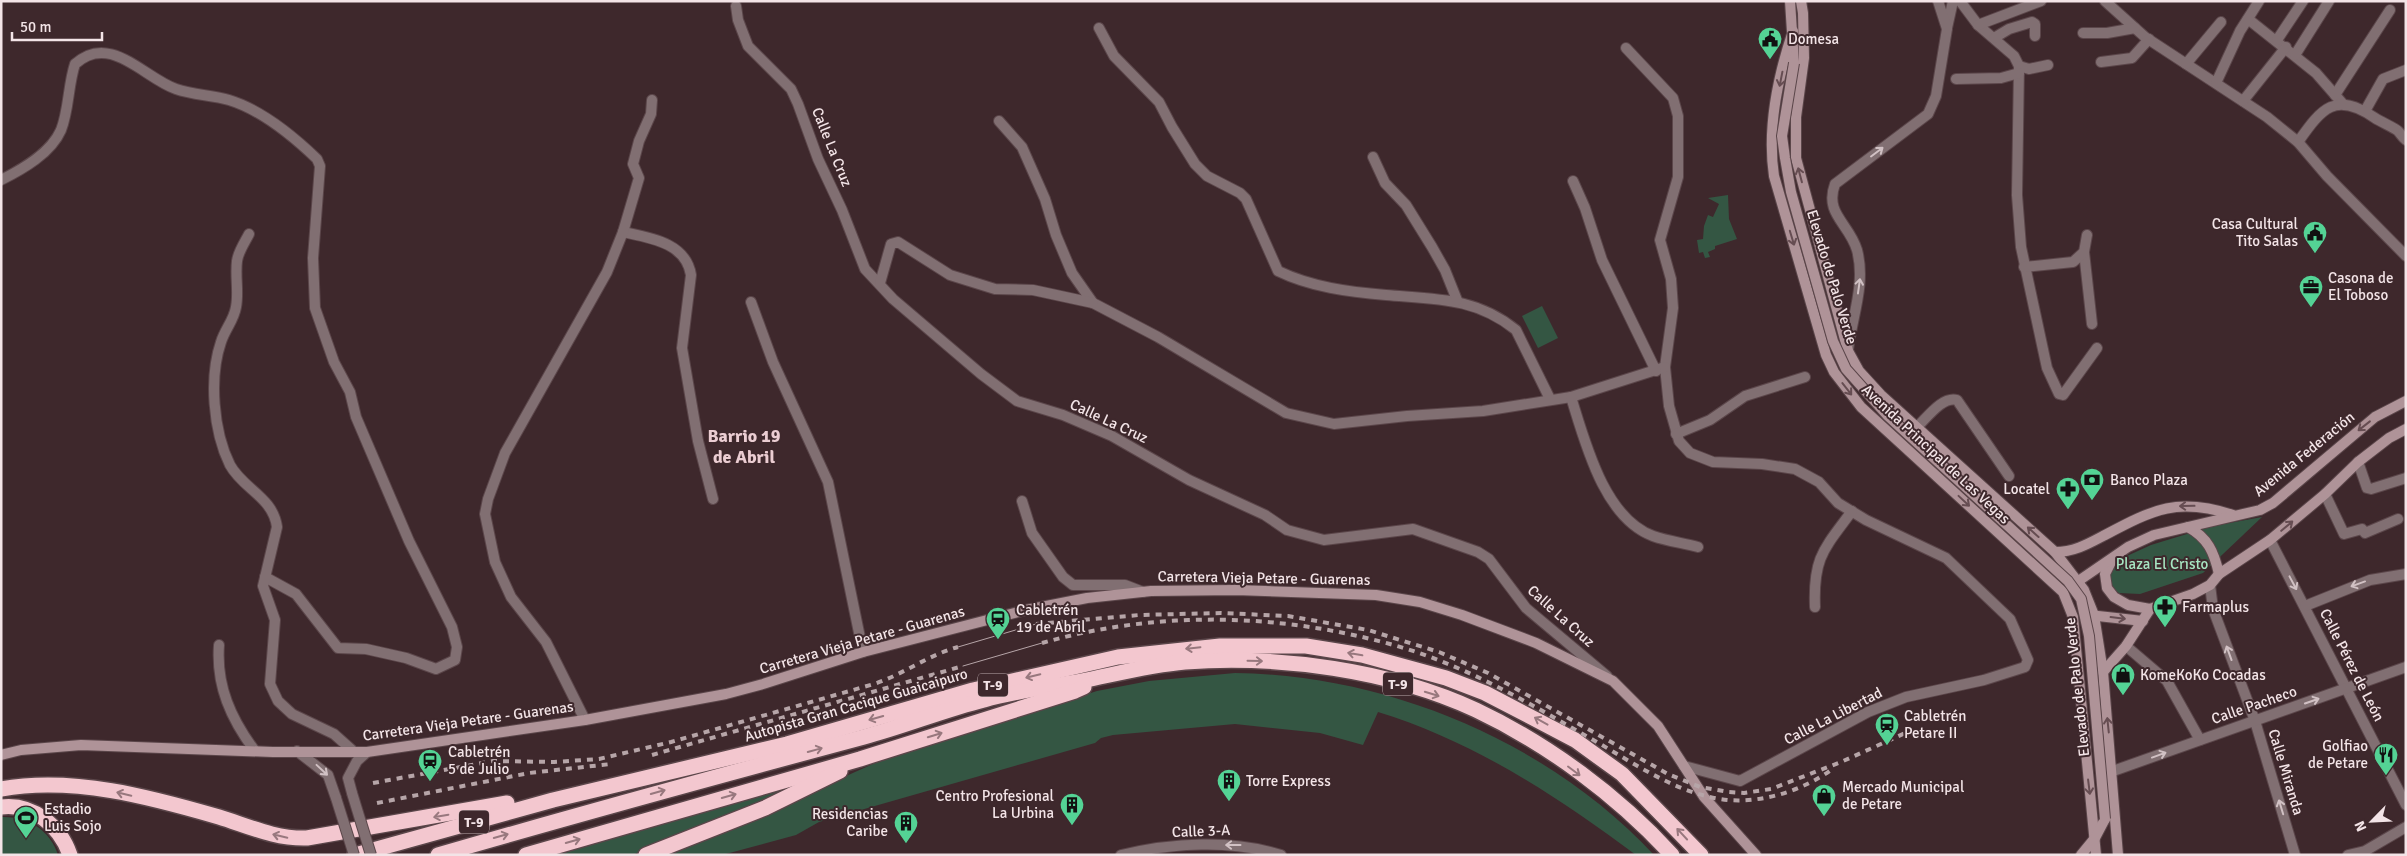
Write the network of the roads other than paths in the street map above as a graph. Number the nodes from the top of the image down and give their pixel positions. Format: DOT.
graph roads {
  1 [pos="1790,1"];
  2 [pos="1801,1"];
  3 [pos="1938,1"];
  4 [pos="1953,1"];
  5 [pos="1960,1"];
  6 [pos="2041,1"];
  7 [pos="2105,1"];
  8 [pos="2259,1"];
  9 [pos="2303,1"];
  10 [pos="2328,1"];
  11 [pos="2026,4"];
  12 [pos="736,6"];
  13 [pos="2390,10"];
  14 [pos="2248,19"];
  15 [pos="2221,22"];
  16 [pos="1978,25"];
  17 [pos="1099,28"];
  18 [pos="2135,28"];
  19 [pos="1947,29"];
  20 [pos="1798,32"];
  21 [pos="2083,33"];
  22 [pos="2036,36"];
  23 [pos="1994,38"];
  24 [pos="2149,39"];
  25 [pos="2277,40"];
  26 [pos="2286,47"];
  27 [pos="1626,48"];
  28 [pos="2295,54"];
  29 [pos="2102,62"];
  30 [pos="2186,64"];
  31 [pos="2048,65"];
  32 [pos="2019,70"];
  33 [pos="2406,70"];
  34 [pos="1956,79"];
  35 [pos="2216,84"];
  36 [pos="2335,95"];
  37 [pos="652,100"];
  38 [pos="2243,101"];
  39 [pos="2343,104"];
  40 [pos="2365,111"];
  41 [pos="999,121"];
  42 [pos="2398,131"];
  43 [pos="2406,140"];
  44 [pos="2298,142"];
  45 [pos="2406,149"];
  46 [pos="1373,157"];
  47 [pos="1,180"];
  48 [pos="1573,181"];
  49 [pos="623,232"];
  50 [pos="250,234"];
  51 [pos="2087,235"];
  52 [pos="2084,252"];
  53 [pos="2406,256"];
  54 [pos="2024,267"];
  55 [pos="880,283"];
  56 [pos="1457,300"];
  57 [pos="751,302"];
  58 [pos="1093,303"];
  59 [pos="2092,324"];
  60 [pos="2097,348"];
  61 [pos="1848,351"];
  62 [pos="1660,369"];
  63 [pos="1804,377"];
  64 [pos="1571,397"];
  65 [pos="1550,400"];
  66 [pos="2406,402"];
  67 [pos="1916,428"];
  68 [pos="2406,429"];
  69 [pos="1676,434"];
  70 [pos="2358,462"];
  71 [pos="2008,476"];
  72 [pos="2406,478"];
  73 [pos="2325,494"];
  74 [pos="713,498"];
  75 [pos="1022,501"];
  76 [pos="1852,512"];
  77 [pos="2234,516"];
  78 [pos="2398,520"];
  79 [pos="2188,527"];
  80 [pos="2270,540"];
  81 [pos="1698,548"];
  82 [pos="2055,552"];
  83 [pos="2113,559"];
  84 [pos="2219,574"];
  85 [pos="2406,574"];
  86 [pos="265,576"];
  87 [pos="2078,580"];
  88 [pos="2210,585"];
  89 [pos="1144,592"];
  90 [pos="2063,592"];
  91 [pos="2305,606"];
  92 [pos="1815,607"];
  93 [pos="2150,609"];
  94 [pos="2094,615"];
  95 [pos="2073,617"];
  96 [pos="2142,621"];
  97 [pos="219,645"];
  98 [pos="2126,646"];
  99 [pos="864,652"];
  100 [pos="2406,667"];
  101 [pos="2103,672"];
  102 [pos="1103,676"];
  103 [pos="1613,681"];
  104 [pos="2347,689"];
  105 [pos="585,720"];
  106 [pos="2255,721"];
  107 [pos="2200,740"];
  108 [pos="255,751"];
  109 [pos="353,751"];
  110 [pos="297,752"];
  111 [pos="367,752"];
  112 [pos="1,755"];
  113 [pos="860,759"];
  114 [pos="1684,766"];
  115 [pos="2113,771"];
  116 [pos="1,789"];
  117 [pos="592,790"];
  118 [pos="2406,805"];
  119 [pos="1,806"];
  120 [pos="2105,819"];
  121 [pos="2406,827"];
  122 [pos="2095,838"];
  123 [pos="2118,843"];
  124 [pos="2366,853"];
  125 [pos="2295,854"];
  126 [pos="70,855"];
  127 [pos="354,855"];
  128 [pos="371,855"];
  129 [pos="438,855"];
  130 [pos="526,855"];
  131 [pos="646,855"];
  132 [pos="1122,855"];
  133 [pos="1281,855"];
  134 [pos="1672,855"];
  135 [pos="1701,855"];
  136 [pos="1756,855"];
  137 [pos="2081,855"];
  138 [pos="2096,855"];
  139 [pos="2118,855"];
  140 [pos="2348,855"];
  1 -- 20 [label="street, Avenida Principal de Las Vegas"];
  2 -- 20 [label="street, Avenida Principal de Las Vegas"];
  3 -- 19 [label="street"];
  4 -- 19 [label="street"];
  5 -- 16 [label="street"];
  6 -- 11 [label="street"];
  7 -- 18 [label="street"];
  8 -- 14 [label="street"];
  9 -- 25 [label="street"];
  10 -- 28 [label="street"];
  11 -- 16 [label="street"];
  12 -- 55 [label="street, Calle La Cruz"];
  13 -- 36 [label="street"];
  14 -- 25 [label="street"];
  14 -- 35 [label="street"];
  15 -- 30 [label="street"];
  16 -- 23 [label="street"];
  17 -- 56 [label="street"];
  18 -- 21 [label="street"];
  18 -- 24 [label="street"];
  61 -- 19 [label="street, one-way"];
  61 -- 20 [label="street, Avenida Principal de Las Vegas, one-way"];
  20 -- 90 [label="street, Avenida Principal de Las Vegas, one-way"];
  20 -- 120 [label="street, Elevado de Palo Verde, bridge"];
  22 -- 23 [label="street"];
  23 -- 32 [label="street"];
  24 -- 29 [label="street"];
  24 -- 30 [label="street"];
  25 -- 26 [label="street"];
  26 -- 28 [label="street"];
  26 -- 38 [label="street"];
  27 -- 62 [label="street"];
  28 -- 36 [label="street"];
  30 -- 35 [label="street"];
  31 -- 32 [label="street"];
  32 -- 34 [label="street"];
  32 -- 54 [label="street"];
  33 -- 40 [label="street"];
  35 -- 38 [label="street"];
  36 -- 39 [label="street"];
  37 -- 49 [label="street"];
  38 -- 44 [label="street"];
  39 -- 40 [label="street"];
  39 -- 44 [label="street"];
  40 -- 42 [label="street"];
  41 -- 58 [label="street"];
  42 -- 43 [label="street"];
  42 -- 45 [label="street"];
  44 -- 53 [label="street"];
  46 -- 56 [label="street"];
  47 -- 86 [label="street"];
  48 -- 62 [label="street"];
  49 -- 74 [label="street"];
  49 -- 105 [label="street"];
  50 -- 86 [label="street"];
  51 -- 52 [label="street"];
  52 -- 54 [label="street"];
  52 -- 59 [label="street"];
  54 -- 60 [label="street"];
  55 -- 58 [label="street"];
  55 -- 103 [label="street, Calle La Cruz"];
  56 -- 65 [label="street"];
  57 -- 99 [label="street"];
  58 -- 65 [label="street"];
  61 -- 67 [label="street, Avenida Principal de Las Vegas"];
  62 -- 64 [label="street"];
  62 -- 69 [label="street"];
  63 -- 69 [label="street"];
  64 -- 65 [label="street"];
  64 -- 81 [label="street"];
  66 -- 77 [label="street, Avenida Federación, one-way"];
  67 -- 71 [label="street"];
  82 -- 67 [label="street, Avenida Principal de Las Vegas, one-way"];
  68 -- 70 [label="street"];
  69 -- 76 [label="street"];
  70 -- 72 [label="street"];
  70 -- 73 [label="street"];
  73 -- 78 [label="street"];
  80 -- 73 [label="street, one-way"];
  75 -- 89 [label="street"];
  76 -- 92 [label="street"];
  76 -- 114 [label="street, Calle La Libertad"];
  77 -- 79 [label="street, Avenida Federación"];
  77 -- 82 [label="street, one-way"];
  79 -- 83 [label="street"];
  79 -- 84 [label="street"];
  80 -- 84 [label="street"];
  80 -- 91 [label="street, Calle Pérez de León, one-way"];
  82 -- 87 [label="street, Avenida Principal de Las Vegas"];
  83 -- 87 [label="street"];
  83 -- 93 [label="street"];
  84 -- 88 [label="street"];
  85 -- 91 [label="street, one-way"];
  86 -- 109 [label="street"];
  87 -- 90 [label="street"];
  87 -- 94 [label="street, Avenida Principal de Las Vegas"];
  88 -- 93 [label="street"];
  106 -- 88 [label="street, Calle Miranda, one-way"];
  89 -- 99 [label="street, Carretera Vieja Petare - Guarenas"];
  89 -- 103 [label="street, Carretera Vieja Petare - Guarenas"];
  90 -- 95 [label="street, Avenida Principal de Las Vegas"];
  91 -- 104 [label="street, Calle Pérez de León"];
  93 -- 96 [label="street"];
  94 -- 95 [label="street"];
  94 -- 96 [label="street, one-way"];
  94 -- 101 [label="street, Avenida Principal de Las Vegas"];
  95 -- 122 [label="street, Avenida Principal de Las Vegas, one-way"];
  96 -- 98 [label="street"];
  97 -- 108 [label="street"];
  98 -- 101 [label="street"];
  98 -- 107 [label="street"];
  99 -- 105 [label="street, Carretera Vieja Petare - Guarenas"];
  100 -- 104 [label="street, Calle Pacheco"];
  115 -- 101 [label="street, Avenida Principal de Las Vegas, one-way"];
  113 -- 102 [label="highway, one-way"];
  129 -- 102 [label="highway, Autopista Gran Cacique Guaicaipuro / T-9, one-way"];
  102 -- 134 [label="highway, Autopista Gran Cacique Guaicaipuro / T-9, one-way"];
  103 -- 114 [label="street, Carretera Vieja Petare - Guarenas"];
  106 -- 104 [label="street, Calle Pacheco, one-way"];
  104 -- 118 [label="street, Calle Pérez de León"];
  105 -- 111 [label="street, Carretera Vieja Petare - Guarenas"];
  106 -- 107 [label="street, Calle Pacheco"];
  125 -- 106 [label="street, Calle Miranda, one-way"];
  115 -- 107 [label="street, Calle Pacheco, one-way"];
  108 -- 110 [label="street, Carretera Vieja Petare - Guarenas"];
  108 -- 112 [label="street, Carretera Vieja Petare - Guarenas"];
  109 -- 110 [label="street, Carretera Vieja Petare - Guarenas"];
  109 -- 111 [label="street, Carretera Vieja Petare - Guarenas"];
  110 -- 127 [label="street, one-way, bridge"];
  111 -- 128 [label="street, bridge"];
  130 -- 113 [label="highway, one-way"];
  113 -- 131 [label="highway"];
  114 -- 136 [label="street, Carretera Vieja Petare - Guarenas"];
  115 -- 123 [label="street, Avenida Principal de Las Vegas"];
  117 -- 116 [label="highway, one-way"];
  117 -- 127 [label="highway, Autopista Gran Cacique Guaicaipuro / T-9"];
  135 -- 117 [label="highway, Autopista Gran Cacique Guaicaipuro / T-9, one-way"];
  119 -- 126 [label="highway"];
  120 -- 122 [label="street"];
  120 -- 123 [label="street, Elevado de Palo Verde"];
  121 -- 124 [label="street"];
  122 -- 137 [label="street"];
  122 -- 138 [label="street, Avenida Principal de Las Vegas"];
  123 -- 139 [label="street, Avenida Principal de Las Vegas"];
  124 -- 140 [label="street"];
  133 -- 132 [label="street, Calle 3-A, one-way"];
}
